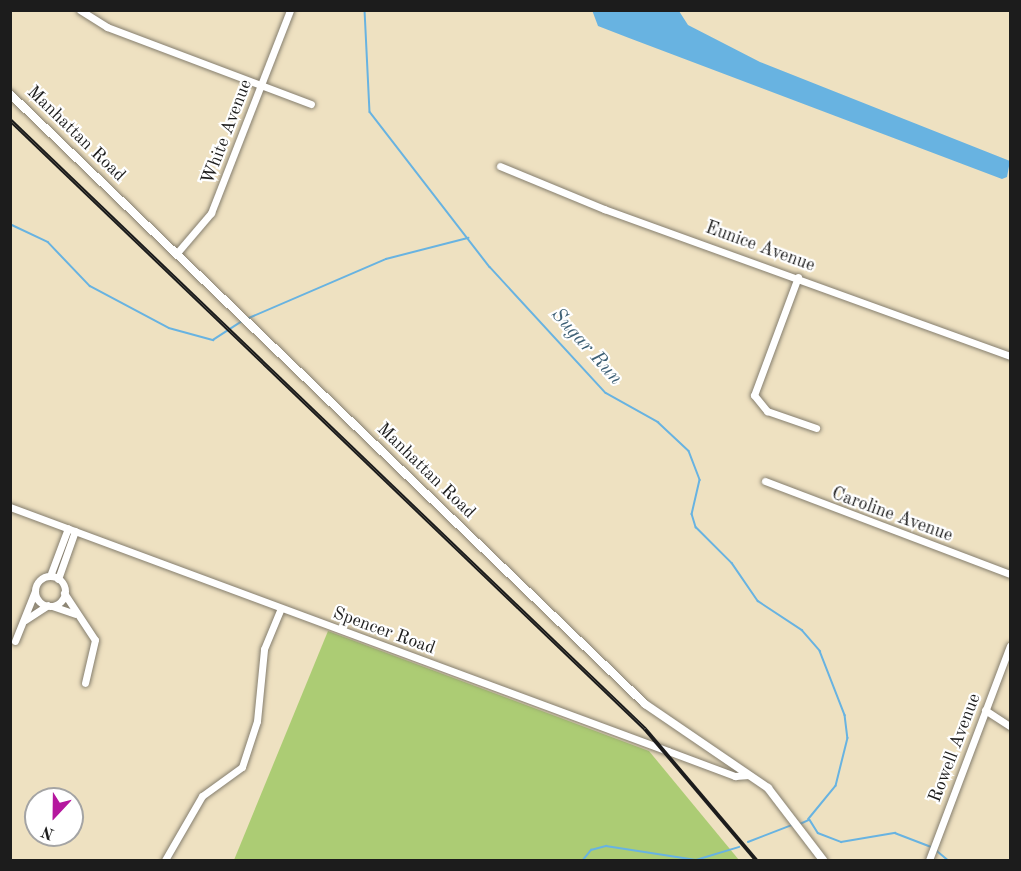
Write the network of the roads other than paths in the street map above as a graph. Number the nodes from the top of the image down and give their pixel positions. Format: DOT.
graph roads {
  1 [pos="80,10"];
  2 [pos="290,10"];
  3 [pos="261,84"];
  4 [pos="10,94"];
  5 [pos="311,104"];
  6 [pos="500,166"];
  7 [pos="177,254"];
  8 [pos="798,277"];
  9 [pos="1011,356"];
  10 [pos="816,428"];
  11 [pos="765,481"];
  12 [pos="10,507"];
  13 [pos="72,530"];
  14 [pos="1011,574"];
  15 [pos="50,576"];
  16 [pos="58,579"];
  17 [pos="35,591"];
  18 [pos="64,593"];
  19 [pos="50,605"];
  20 [pos="281,608"];
  21 [pos="75,614"];
  22 [pos="23,622"];
  23 [pos="15,642"];
  24 [pos="1011,646"];
  25 [pos="86,682"];
  26 [pos="985,710"];
  27 [pos="1011,726"];
  28 [pos="749,775"];
  29 [pos="930,860"];
  30 [pos="165,861"];
  31 [pos="823,861"];
  1 -- 3 [label="street"];
  2 -- 3 [label="street, White Avenue"];
  3 -- 5 [label="street"];
  3 -- 7 [label="street, White Avenue"];
  4 -- 7 [label="main road, Manhattan Road"];
  6 -- 8 [label="street, Eunice Avenue"];
  7 -- 28 [label="main road, Manhattan Road"];
  8 -- 9 [label="street, Eunice Avenue"];
  8 -- 10 [label="street"];
  11 -- 14 [label="street, Caroline Avenue"];
  12 -- 13 [label="street, Spencer Road"];
  13 -- 15 [label="street"];
  13 -- 16 [label="street"];
  13 -- 20 [label="street, Spencer Road"];
  15 -- 16 [label="street"];
  15 -- 17 [label="street"];
  16 -- 18 [label="street"];
  17 -- 19 [label="street"];
  17 -- 22 [label="street"];
  18 -- 19 [label="street"];
  18 -- 21 [label="street"];
  19 -- 21 [label="street"];
  19 -- 22 [label="street"];
  20 -- 28 [label="street, Spencer Road"];
  20 -- 30 [label="street"];
  21 -- 25 [label="street"];
  22 -- 23 [label="street"];
  24 -- 26 [label="street, Rowell Avenue"];
  26 -- 27 [label="street"];
  26 -- 29 [label="street, Rowell Avenue"];
  28 -- 31 [label="main road, Manhattan Road"];
}
